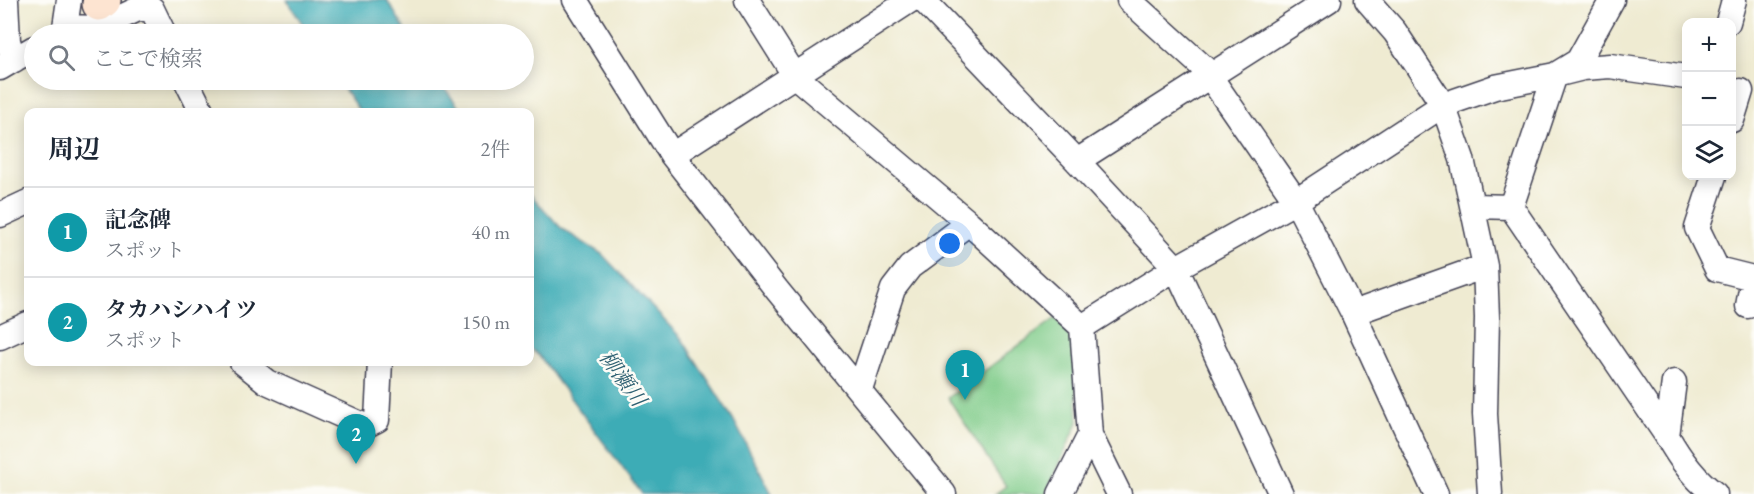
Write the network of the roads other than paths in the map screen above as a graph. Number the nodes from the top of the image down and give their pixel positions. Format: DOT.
graph roads {
  1 [pos="6,0"];
  2 [pos="575,0"];
  3 [pos="747,0"];
  4 [pos="911,0"];
  5 [pos="923,0"];
  6 [pos="1129,0"];
  7 [pos="1329,0"];
  8 [pos="1366,0"];
  9 [pos="1612,0"];
  10 [pos="1734,0"];
  11 [pos="90,2"];
  12 [pos="1729,18"];
  13 [pos="67,24"];
  14 [pos="106,24"];
  15 [pos="159,24"];
  16 [pos="16,58"];
  17 [pos="1555,75"];
  18 [pos="795,76"];
  19 [pos="1209,76"];
  20 [pos="1682,76"];
  21 [pos="191,90"];
  22 [pos="1742,91"];
  23 [pos="1443,105"];
  24 [pos="1736,107"];
  25 [pos="200,108"];
  26 [pos="672,155"];
  27 [pos="1077,161"];
  28 [pos="1713,180"];
  29 [pos="1296,201"];
  30 [pos="24,204"];
  31 [pos="1474,206"];
  32 [pos="1511,207"];
  33 [pos="0,215"];
  34 [pos="969,223"];
  35 [pos="1485,266"];
  36 [pos="1176,268"];
  37 [pos="1748,306"];
  38 [pos="1353,314"];
  39 [pos="24,326"];
  40 [pos="1082,327"];
  41 [pos="0,337"];
  42 [pos="247,366"];
  43 [pos="380,366"];
  44 [pos="1674,382"];
  45 [pos="860,389"];
  46 [pos="1090,435"];
  47 [pos="1667,436"];
  48 [pos="944,494"];
  49 [pos="1060,494"];
  50 [pos="1119,494"];
  51 [pos="1281,494"];
  52 [pos="1436,494"];
  53 [pos="1490,494"];
  54 [pos="1715,494"];
  1 -- 16 [label="street"];
  2 -- 26 [label="street"];
  3 -- 18 [label="street"];
  4 -- 18 [label="street"];
  5 -- 27 [label="street"];
  6 -- 19 [label="street"];
  7 -- 19 [label="street"];
  8 -- 23 [label="street"];
  9 -- 17 [label="street"];
  10 -- 12 [label="street"];
  11 -- 13 [label="street"];
  14 -- 15 [label="street"];
  17 -- 20 [label="street"];
  17 -- 23 [label="street"];
  17 -- 32 [label="street"];
  18 -- 26 [label="street"];
  18 -- 34 [label="street"];
  19 -- 27 [label="street"];
  19 -- 29 [label="street"];
  21 -- 25 [label="street"];
  22 -- 24 [label="street"];
  23 -- 29 [label="street"];
  23 -- 31 [label="street"];
  26 -- 45 [label="street"];
  27 -- 36 [label="street"];
  28 -- 37 [label="street"];
  29 -- 36 [label="street"];
  29 -- 38 [label="street"];
  30 -- 33 [label="street"];
  31 -- 32 [label="street"];
  31 -- 35 [label="street"];
  32 -- 47 [label="street"];
  34 -- 40 [label="street"];
  34 -- 45 [label="street"];
  35 -- 38 [label="street"];
  35 -- 53 [label="street"];
  36 -- 40 [label="street"];
  36 -- 51 [label="street"];
  38 -- 52 [label="street"];
  39 -- 41 [label="street"];
  40 -- 46 [label="street"];
  42 -- 43 [label="street"];
  44 -- 47 [label="street"];
  45 -- 48 [label="street"];
  46 -- 49 [label="street"];
  46 -- 50 [label="street"];
  47 -- 54 [label="street"];
}
